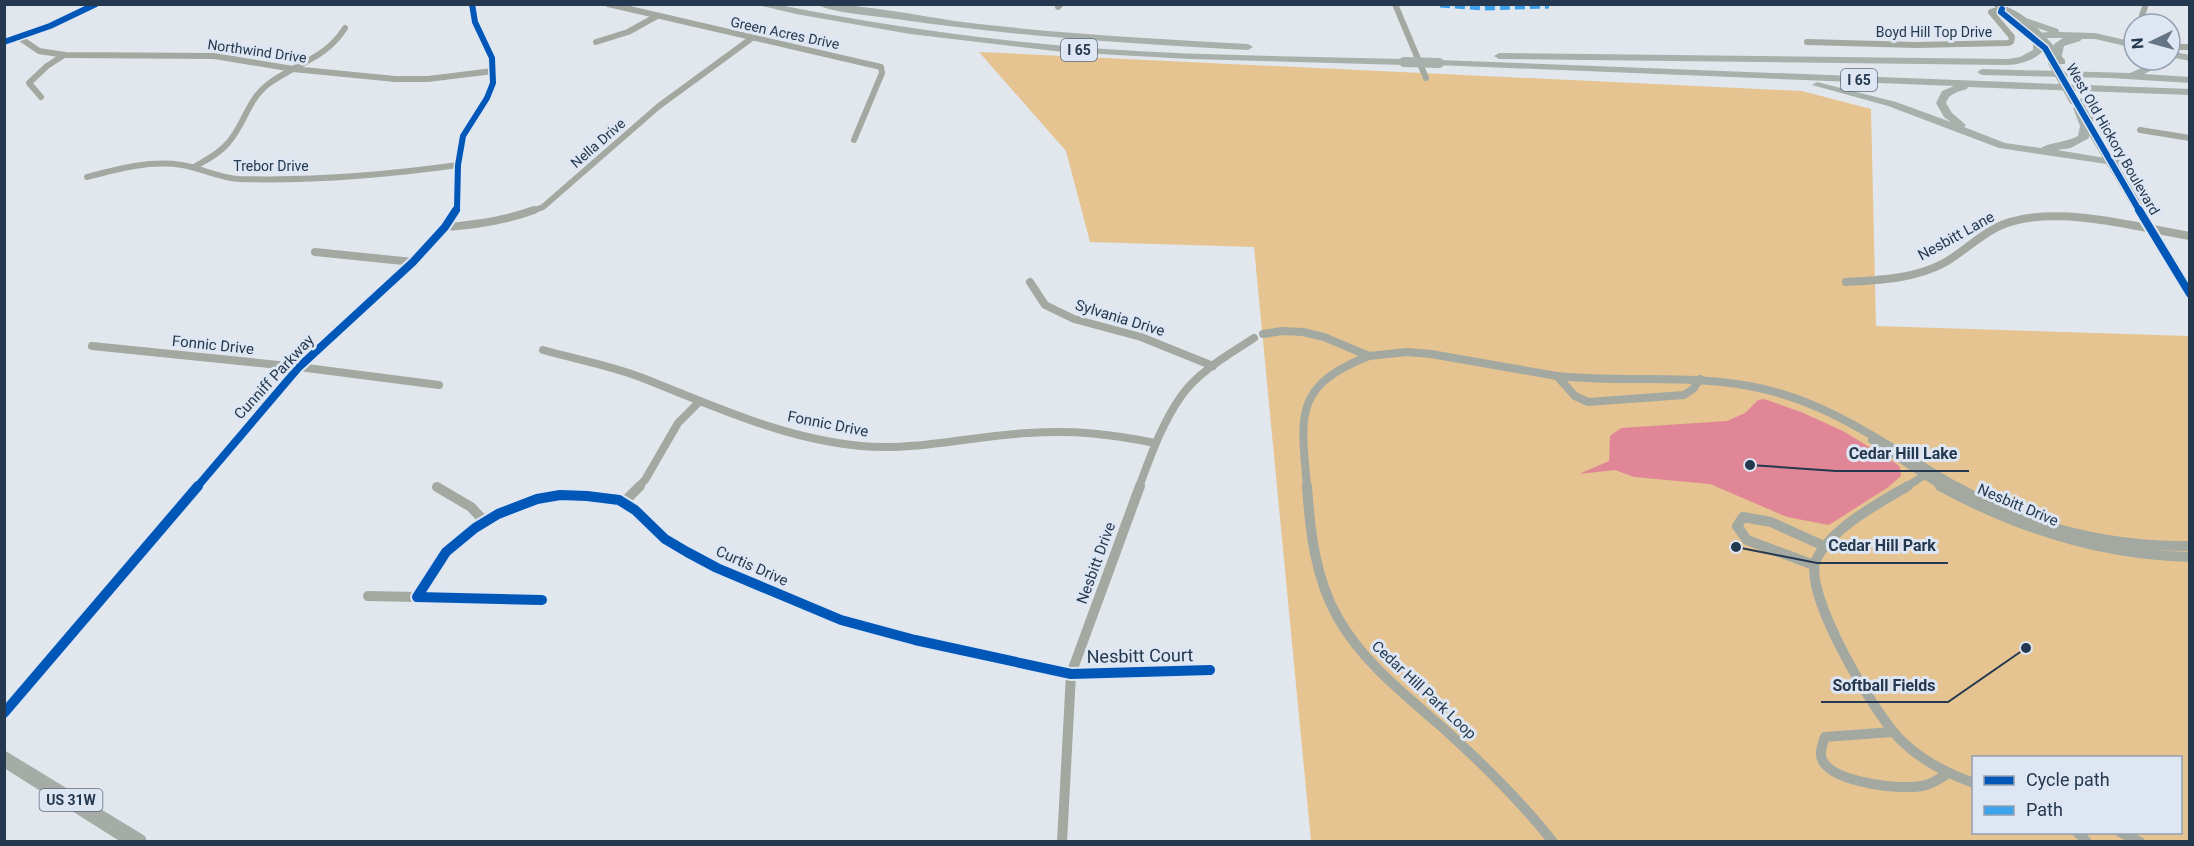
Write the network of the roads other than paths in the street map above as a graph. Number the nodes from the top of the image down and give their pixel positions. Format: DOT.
graph roads {
  1 [pos="96,4"];
  2 [pos="472,4"];
  3 [pos="608,4"];
  4 [pos="758,4"];
  5 [pos="820,4"];
  6 [pos="1395,4"];
  7 [pos="1998,7"];
  8 [pos="657,16"];
  9 [pos="2020,20"];
  10 [pos="345,28"];
  11 [pos="2082,35"];
  12 [pos="20,38"];
  13 [pos="752,38"];
  14 [pos="2038,39"];
  15 [pos="4,42"];
  16 [pos="596,42"];
  17 [pos="1807,42"];
  18 [pos="2122,43"];
  19 [pos="2122,46"];
  20 [pos="65,55"];
  21 [pos="1592,57"];
  22 [pos="1402,58"];
  23 [pos="1437,59"];
  24 [pos="2057,60"];
  25 [pos="293,69"];
  26 [pos="493,71"];
  27 [pos="2145,72"];
  28 [pos="1667,73"];
  29 [pos="2110,75"];
  30 [pos="1426,78"];
  31 [pos="2190,80"];
  32 [pos="2051,87"];
  33 [pos="2190,92"];
  34 [pos="41,97"];
  35 [pos="2078,103"];
  36 [pos="2140,130"];
  37 [pos="2190,138"];
  38 [pos="854,140"];
  39 [pos="2024,146"];
  40 [pos="2113,160"];
  41 [pos="458,165"];
  42 [pos="194,167"];
  43 [pos="87,177"];
  44 [pos="445,227"];
  45 [pos="2156,230"];
  46 [pos="2190,236"];
  47 [pos="315,252"];
  48 [pos="413,262"];
  49 [pos="2190,278"];
  50 [pos="1030,282"];
  51 [pos="1846,282"];
  52 [pos="2190,294"];
  53 [pos="92,346"];
  54 [pos="543,350"];
  55 [pos="1369,356"];
  56 [pos="1214,366"];
  57 [pos="299,367"];
  58 [pos="1557,376"];
  59 [pos="1700,379"];
  60 [pos="439,386"];
  61 [pos="700,401"];
  62 [pos="1155,443"];
  63 [pos="1928,474"];
  64 [pos="437,487"];
  65 [pos="623,503"];
  66 [pos="485,522"];
  67 [pos="1824,546"];
  68 [pos="2190,546"];
  69 [pos="2190,557"];
  70 [pos="1814,565"];
  71 [pos="368,596"];
  72 [pos="417,597"];
  73 [pos="542,600"];
  74 [pos="1210,670"];
  75 [pos="1071,674"];
  76 [pos="4,713"];
  77 [pos="1892,732"];
  78 [pos="4,758"];
  79 [pos="1947,774"];
  80 [pos="1972,782"];
  81 [pos="2124,834"];
  82 [pos="138,842"];
  83 [pos="1062,842"];
  84 [pos="1553,842"];
  85 [pos="2140,842"];
  1 -- 12 [label="street"];
  2 -- 26 [label="street, Cunniff Parkway"];
  3 -- 8 [label="street, Green Acres Drive"];
  4 -- 22 [label="highway, I 65"];
  5 -- 22 [label="highway, I 65"];
  6 -- 30 [label="street"];
  7 -- 9 [label="main road, West Old Hickory Boulevard"];
  7 -- 14 [label="main road, West Old Hickory Boulevard"];
  7 -- 17 [label="street, Boyd Hill Top Drive"];
  8 -- 13 [label="street, Green Acres Drive"];
  8 -- 16 [label="street"];
  9 -- 11 [label="highway"];
  9 -- 14 [label="main road, West Old Hickory Boulevard"];
  10 -- 25 [label="street"];
  11 -- 14 [label="highway"];
  11 -- 18 [label="highway"];
  12 -- 15 [label="street"];
  12 -- 20 [label="street, Northwind Drive"];
  13 -- 38 [label="street, Green Acres Drive"];
  13 -- 44 [label="street, Nella Drive"];
  14 -- 21 [label="highway"];
  14 -- 24 [label="main road, West Old Hickory Boulevard"];
  19 -- 24 [label="highway"];
  20 -- 25 [label="street, Northwind Drive"];
  20 -- 34 [label="street"];
  21 -- 23 [label="highway, I 65"];
  21 -- 29 [label="highway, I 65"];
  22 -- 23 [label="highway, I 65, bridge"];
  23 -- 28 [label="highway, I 65"];
  24 -- 35 [label="main road, West Old Hickory Boulevard"];
  25 -- 26 [label="street, Northwind Drive"];
  25 -- 42 [label="street"];
  26 -- 41 [label="street, Cunniff Parkway"];
  27 -- 29 [label="highway"];
  28 -- 32 [label="highway, I 65"];
  28 -- 40 [label="highway"];
  29 -- 31 [label="highway, I 65"];
  32 -- 33 [label="highway, I 65"];
  32 -- 39 [label="highway"];
  35 -- 39 [label="highway"];
  35 -- 40 [label="main road, West Old Hickory Boulevard"];
  36 -- 37 [label="street"];
  39 -- 40 [label="highway"];
  40 -- 45 [label="main road, West Old Hickory Boulevard"];
  41 -- 42 [label="street, Trebor Drive"];
  41 -- 44 [label="street, Cunniff Parkway"];
  42 -- 43 [label="street, Trebor Drive"];
  44 -- 48 [label="street, Cunniff Parkway"];
  45 -- 46 [label="street"];
  45 -- 49 [label="main road, West Old Hickory Boulevard"];
  45 -- 51 [label="street, Nesbitt Lane"];
  45 -- 52 [label="main road, West Old Hickory Boulevard"];
  47 -- 48 [label="street"];
  48 -- 57 [label="street, Cunniff Parkway"];
  50 -- 56 [label="street, Sylvania Drive"];
  53 -- 57 [label="street, Fonnic Drive"];
  54 -- 61 [label="street, Fonnic Drive"];
  55 -- 56 [label="street, Nesbitt Drive"];
  55 -- 58 [label="street, Nesbitt Drive"];
  55 -- 84 [label="street, Cedar Hill Park Loop"];
  56 -- 62 [label="street, Nesbitt Drive"];
  57 -- 60 [label="street, Fonnic Drive"];
  57 -- 76 [label="street, Cunniff Parkway"];
  58 -- 59 [label="street, Nesbitt Drive"];
  58 -- 59 [label="street"];
  59 -- 63 [label="street, Nesbitt Drive"];
  61 -- 62 [label="street, Fonnic Drive"];
  61 -- 65 [label="street"];
  62 -- 75 [label="street, Nesbitt Drive"];
  63 -- 67 [label="street"];
  63 -- 68 [label="street, Nesbitt Drive"];
  63 -- 69 [label="street, Nesbitt Drive"];
  64 -- 66 [label="street"];
  65 -- 66 [label="street, Curtis Drive"];
  65 -- 75 [label="street, Curtis Drive"];
  66 -- 72 [label="street, Curtis Drive"];
  67 -- 70 [label="street"];
  67 -- 70 [label="street"];
  70 -- 77 [label="street"];
  71 -- 72 [label="street"];
  72 -- 73 [label="street"];
  74 -- 75 [label="street, Nesbitt Court"];
  75 -- 83 [label="street, Nesbitt Drive"];
  77 -- 79 [label="street"];
  77 -- 79 [label="street"];
  78 -- 82 [label="main road, US 31W"];
  79 -- 80 [label="street"];
  81 -- 85 [label="street"];
}
